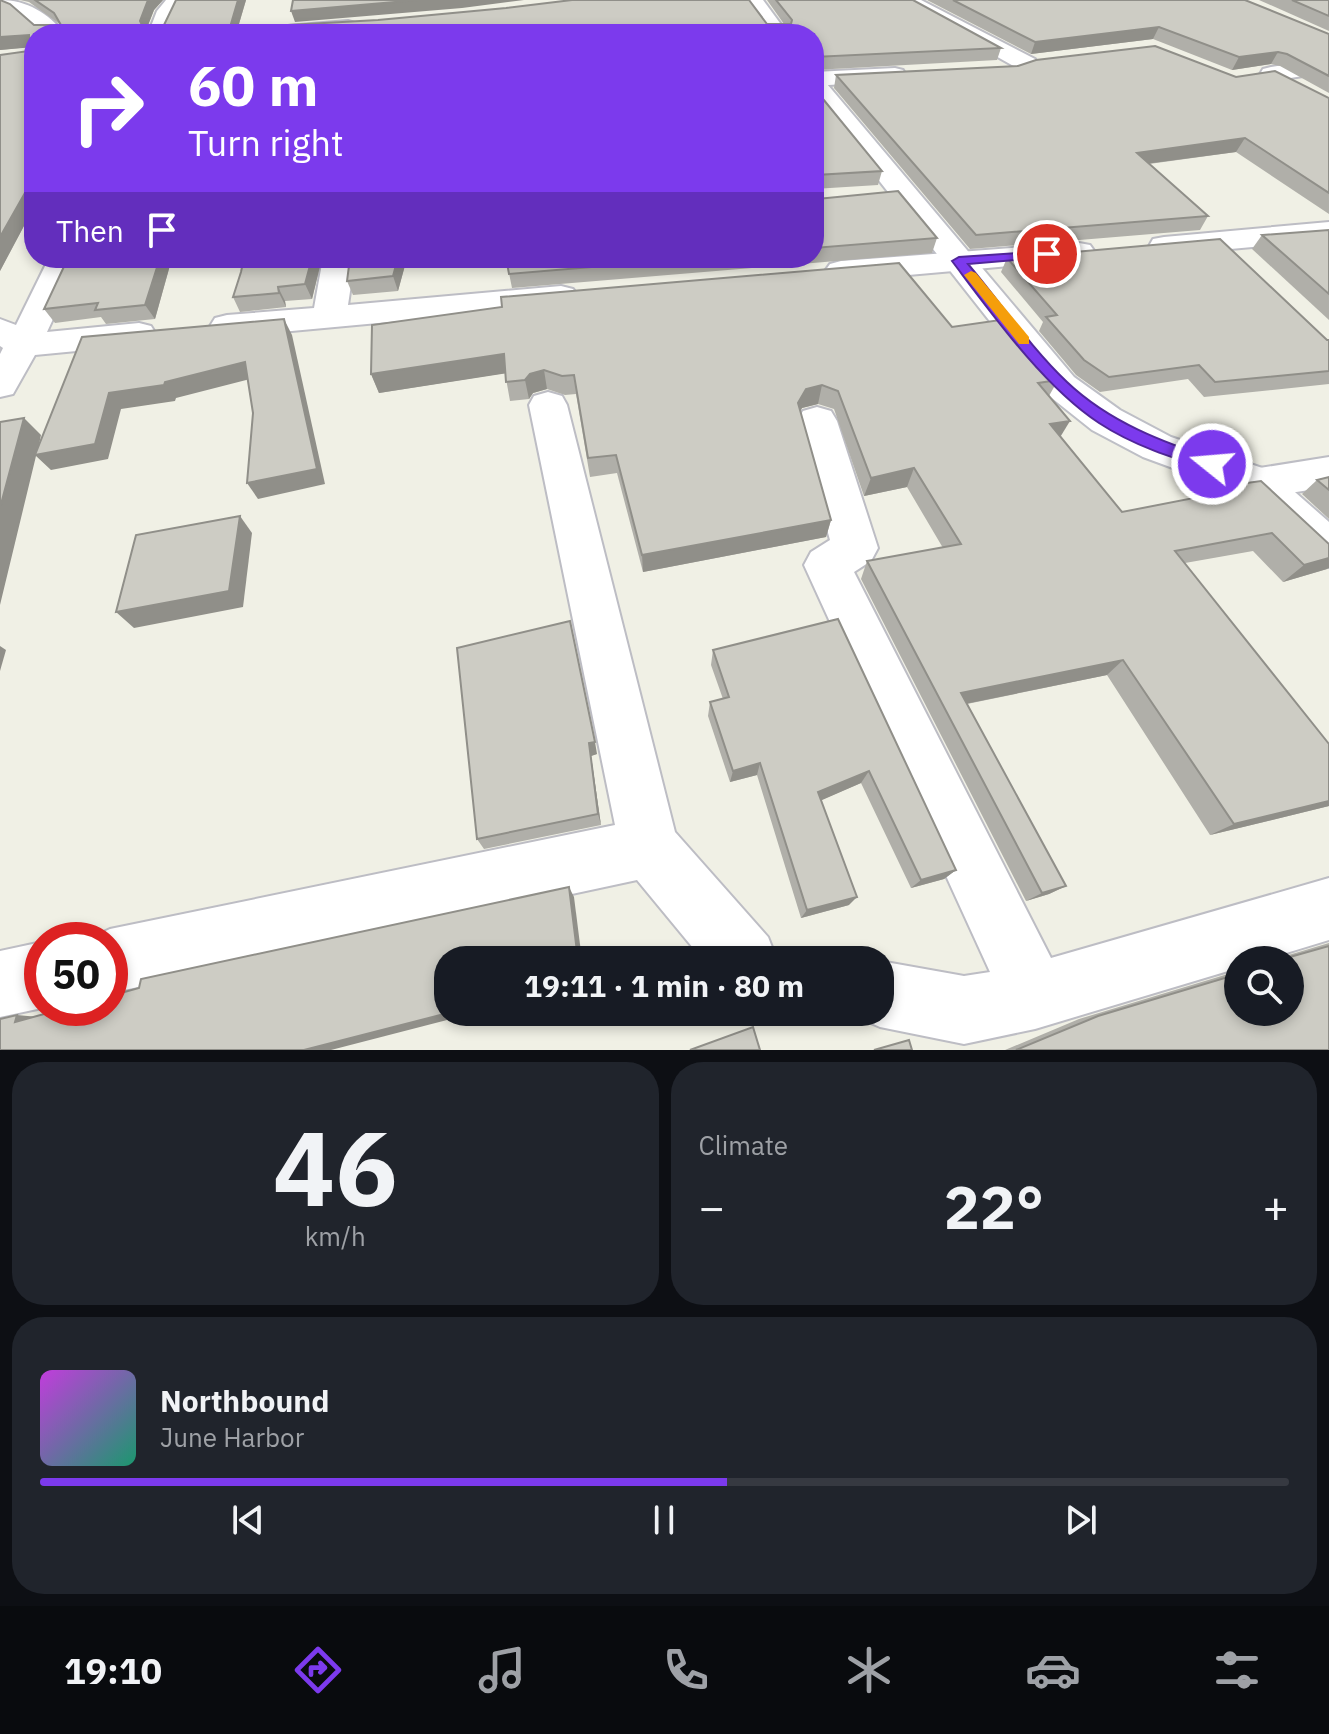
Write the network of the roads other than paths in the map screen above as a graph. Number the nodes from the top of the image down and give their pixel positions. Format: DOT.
graph roads {
  1 [pos="1,0"];
  2 [pos="177,0"];
  3 [pos="753,0"];
  4 [pos="906,0"];
  5 [pos="49,24"];
  6 [pos="162,24"];
  7 [pos="771,24"];
  8 [pos="1329,65"];
  9 [pos="983,70"];
  10 [pos="921,73"];
  11 [pos="1271,74"];
  12 [pos="1244,78"];
  13 [pos="1306,92"];
  14 [pos="824,94"];
  15 [pos="824,102"];
  16 [pos="1329,231"];
  17 [pos="1222,242"];
  18 [pos="959,261"];
  19 [pos="58,268"];
  20 [pos="337,268"];
  21 [pos="1254,272"];
  22 [pos="817,273"];
  23 [pos="597,293"];
  24 [pos="329,316"];
  25 [pos="12,337"];
  26 [pos="0,385"];
  27 [pos="548,405"];
  28 [pos="817,421"];
  29 [pos="1329,472"];
  30 [pos="1256,482"];
  31 [pos="1329,549"];
  32 [pos="649,848"];
  33 [pos="1329,909"];
  34 [pos="733,946"];
  35 [pos="128,957"];
  36 [pos="24,979"];
  37 [pos="0,984"];
  38 [pos="1035,996"];
  39 [pos="894,997"];
  1 -- 5 [label="street"];
  2 -- 6 [label="street"];
  3 -- 7 [label="street"];
  4 -- 9 [label="street"];
  8 -- 11 [label="street"];
  10 -- 14 [label="street"];
  11 -- 12 [label="street"];
  11 -- 13 [label="street"];
  15 -- 18 [label="street"];
  16 -- 17 [label="street"];
  17 -- 18 [label="street"];
  17 -- 21 [label="street"];
  18 -- 22 [label="street"];
  18 -- 30 [label="street"];
  19 -- 25 [label="street"];
  20 -- 24 [label="street"];
  23 -- 24 [label="street"];
  24 -- 25 [label="street"];
  25 -- 26 [label="street"];
  27 -- 32 [label="street"];
  28 -- 38 [label="street"];
  29 -- 30 [label="street"];
  30 -- 31 [label="street"];
  32 -- 34 [label="street"];
  32 -- 35 [label="street"];
  33 -- 38 [label="street"];
  36 -- 37 [label="street"];
  38 -- 39 [label="street"];
}
